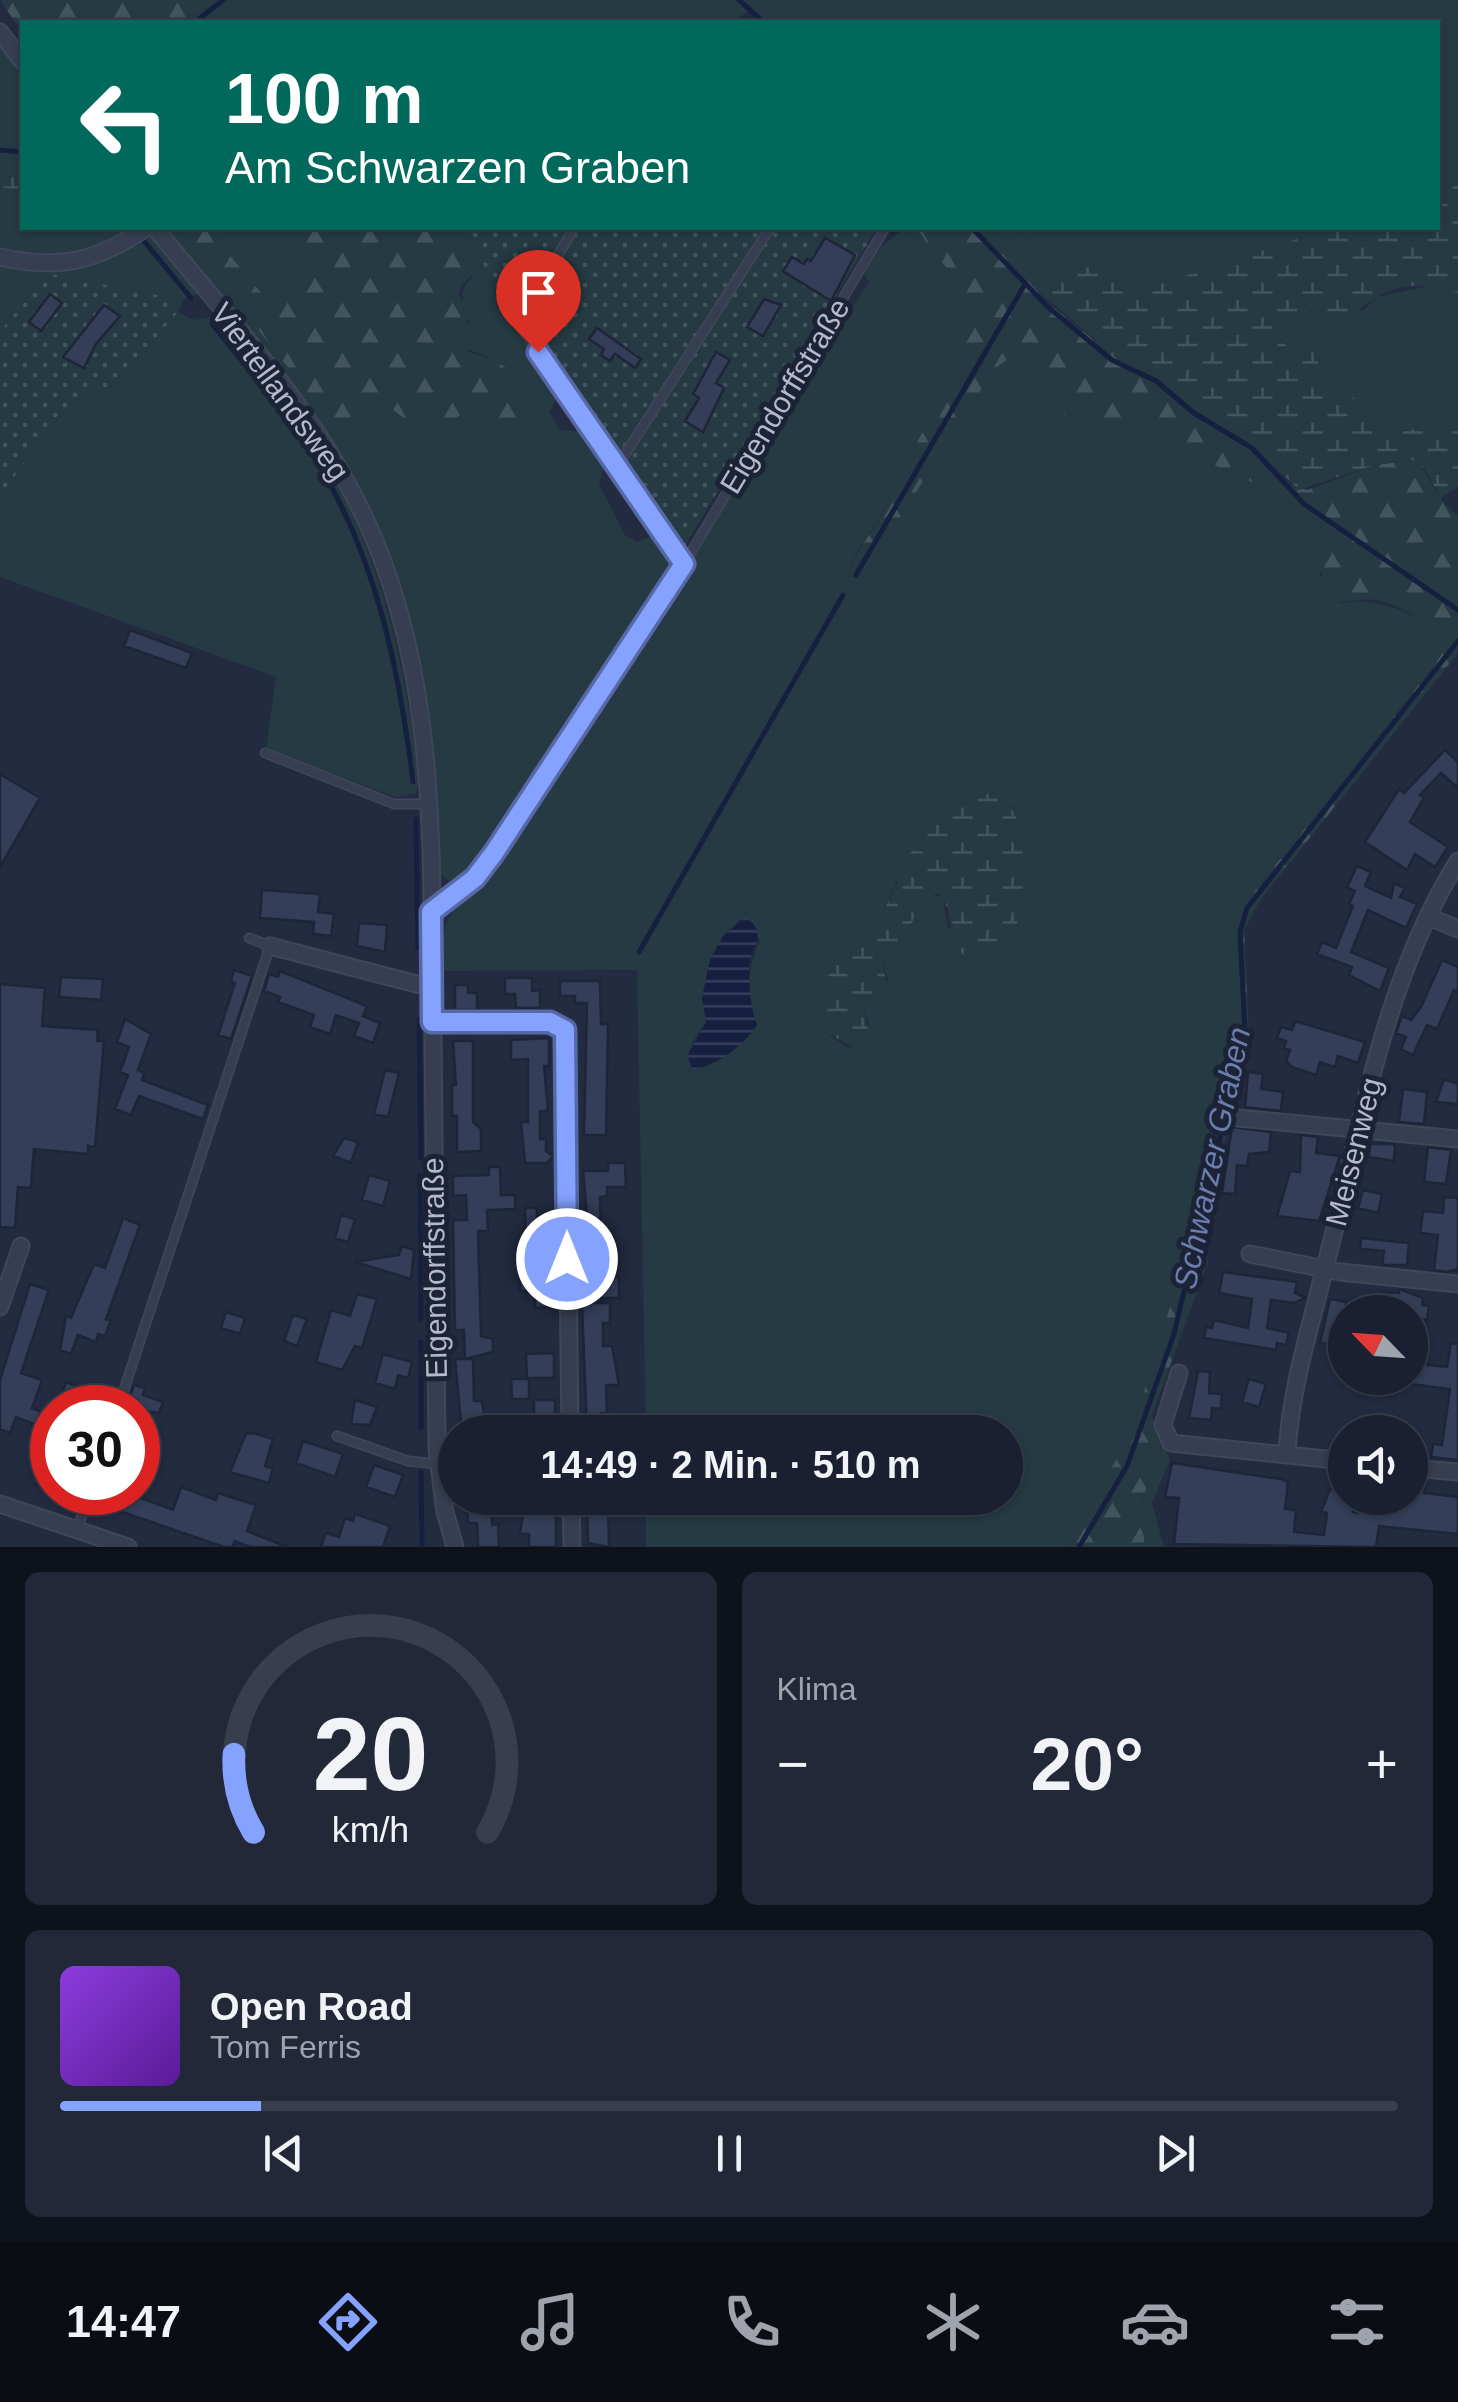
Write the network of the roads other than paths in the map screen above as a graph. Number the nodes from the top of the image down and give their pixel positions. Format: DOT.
graph roads {
  1 [pos="0,32"];
  2 [pos="20,58"];
  3 [pos="143,230"];
  4 [pos="157,230"];
  5 [pos="573,230"];
  6 [pos="769,230"];
  7 [pos="884,230"];
  8 [pos="0,257"];
  9 [pos="615,470"];
  10 [pos="684,564"];
  11 [pos="266,754"];
  12 [pos="430,804"];
  13 [pos="430,839"];
  14 [pos="1458,861"];
  15 [pos="431,912"];
  16 [pos="1429,917"];
  17 [pos="1458,929"];
  18 [pos="249,938"];
  19 [pos="270,946"];
  20 [pos="432,988"];
  21 [pos="432,1022"];
  22 [pos="1238,1118"];
  23 [pos="1357,1130"];
  24 [pos="1458,1139"];
  25 [pos="21,1246"];
  26 [pos="1250,1254"];
  27 [pos="1326,1267"];
  28 [pos="1458,1284"];
  29 [pos="0,1307"];
  30 [pos="1179,1373"];
  31 [pos="126,1385"];
  32 [pos="570,1415"];
  33 [pos="337,1436"];
  34 [pos="1287,1454"];
  35 [pos="1328,1459"];
  36 [pos="438,1464"];
  37 [pos="1428,1470"];
  38 [pos="1458,1472"];
  39 [pos="0,1504"];
  40 [pos="82,1515"];
  41 [pos="448,1515"];
  42 [pos="572,1515"];
  43 [pos="77,1530"];
  44 [pos="128,1547"];
  45 [pos="455,1547"];
  46 [pos="572,1547"];
  1 -- 2 [label="street"];
  3 -- 8 [label="street"];
  4 -- 12 [label="street, Viertellandsweg"];
  5 -- 9 [label="lane"];
  6 -- 9 [label="lane"];
  7 -- 10 [label="lane, Eigendorffstraße"];
  9 -- 10 [label="lane"];
  10 -- 15 [label="street, Eigendorffstraße"];
  11 -- 12 [label="lane"];
  12 -- 13 [label="street, Viertellandsweg"];
  13 -- 15 [label="street, Eigendorffstraße"];
  14 -- 16 [label="street, Meisenweg"];
  15 -- 20 [label="street, Eigendorffstraße"];
  16 -- 17 [label="street"];
  16 -- 23 [label="street, Meisenweg"];
  18 -- 19 [label="lane"];
  19 -- 20 [label="street"];
  19 -- 31 [label="lane"];
  20 -- 21 [label="street, Eigendorffstraße"];
  21 -- 32 [label="street"];
  21 -- 36 [label="street, Eigendorffstraße"];
  22 -- 23 [label="street"];
  23 -- 24 [label="street"];
  23 -- 27 [label="street, Meisenweg"];
  25 -- 29 [label="street"];
  26 -- 27 [label="street"];
  27 -- 28 [label="street"];
  27 -- 34 [label="street, Meisenweg"];
  30 -- 34 [label="street"];
  33 -- 36 [label="lane"];
  34 -- 35 [label="street"];
  37 -- 38 [label="street"];
  39 -- 43 [label="street"];
  40 -- 43 [label="lane"];
  41 -- 45 [label="street, Eigendorffstraße"];
  42 -- 46 [label="street"];
  43 -- 44 [label="street"];
}
